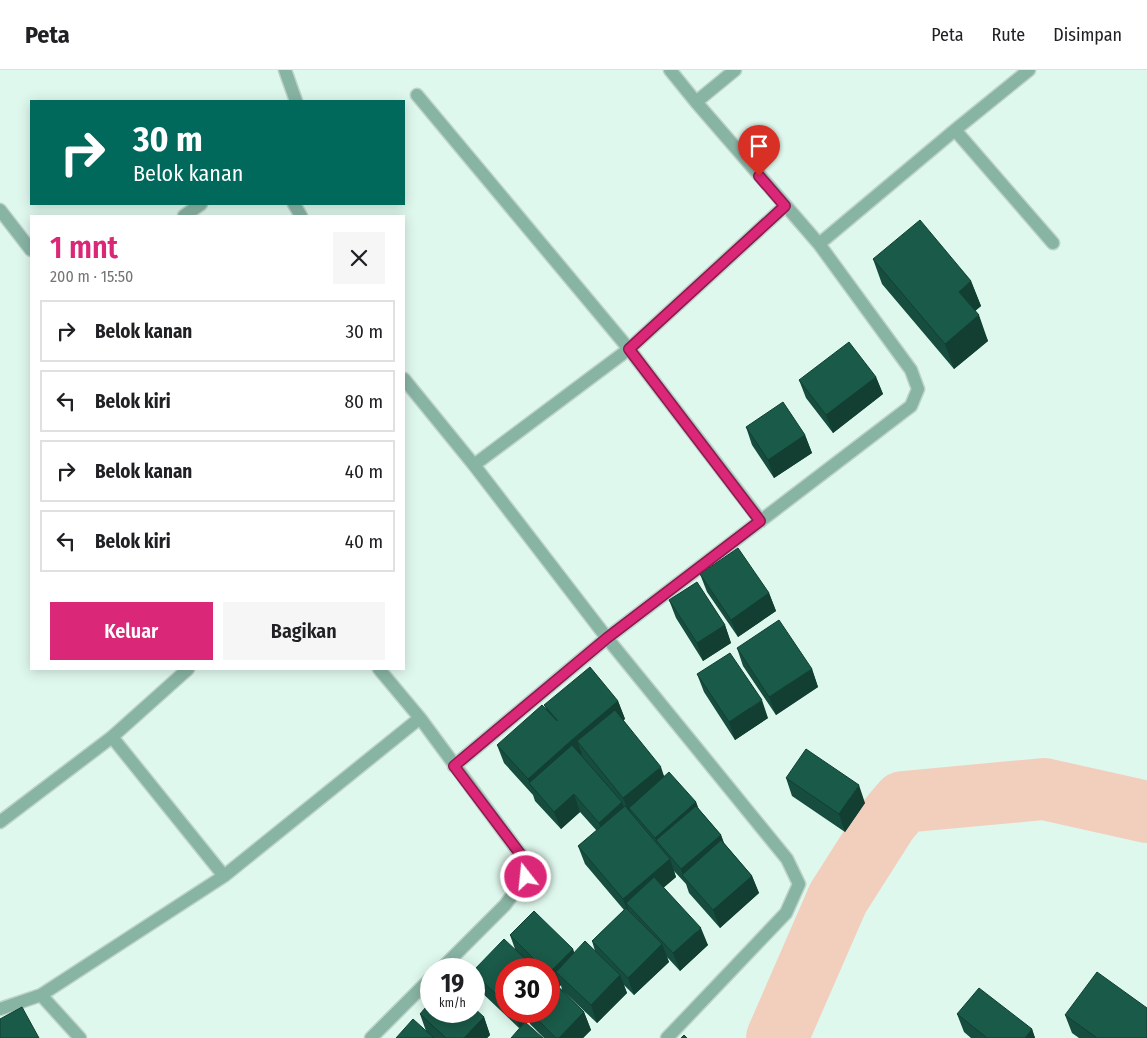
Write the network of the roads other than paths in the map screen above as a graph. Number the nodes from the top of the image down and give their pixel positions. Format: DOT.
graph roads {
  1 [pos="285,70"];
  2 [pos="670,70"];
  3 [pos="735,70"];
  4 [pos="1029,70"];
  5 [pos="417,95"];
  6 [pos="296,100"];
  7 [pos="696,102"];
  8 [pos="955,130"];
  9 [pos="200,205"];
  10 [pos="785,206"];
  11 [pos="0,210"];
  12 [pos="185,215"];
  13 [pos="1054,243"];
  14 [pos="819,244"];
  15 [pos="30,249"];
  16 [pos="629,349"];
  17 [pos="405,380"];
  18 [pos="474,466"];
  19 [pos="760,521"];
  20 [pos="607,638"];
  21 [pos="187,670"];
  22 [pos="380,670"];
  23 [pos="420,718"];
  24 [pos="112,737"];
  25 [pos="454,766"];
  26 [pos="0,822"];
  27 [pos="224,876"];
  28 [pos="452,958"];
  29 [pos="420,989"];
  30 [pos="41,995"];
  31 [pos="0,1009"];
  32 [pos="80,1038"];
  33 [pos="371,1038"];
  34 [pos="667,1038"];
  1 -- 6 [label="street"];
  2 -- 7 [label="street"];
  3 -- 7 [label="street"];
  4 -- 8 [label="street"];
  5 -- 16 [label="street"];
  7 -- 10 [label="street"];
  8 -- 13 [label="street"];
  8 -- 14 [label="street"];
  9 -- 12 [label="street"];
  10 -- 14 [label="street"];
  10 -- 16 [label="street"];
  11 -- 15 [label="street"];
  14 -- 19 [label="street"];
  16 -- 18 [label="street"];
  16 -- 19 [label="street"];
  17 -- 18 [label="street"];
  18 -- 20 [label="street"];
  19 -- 20 [label="street"];
  20 -- 25 [label="street"];
  20 -- 34 [label="street"];
  21 -- 24 [label="street"];
  22 -- 23 [label="street"];
  23 -- 25 [label="street"];
  23 -- 27 [label="street"];
  24 -- 26 [label="street"];
  24 -- 27 [label="street"];
  25 -- 28 [label="street"];
  27 -- 30 [label="street"];
  29 -- 33 [label="street"];
  30 -- 31 [label="street"];
  30 -- 32 [label="street"];
}
